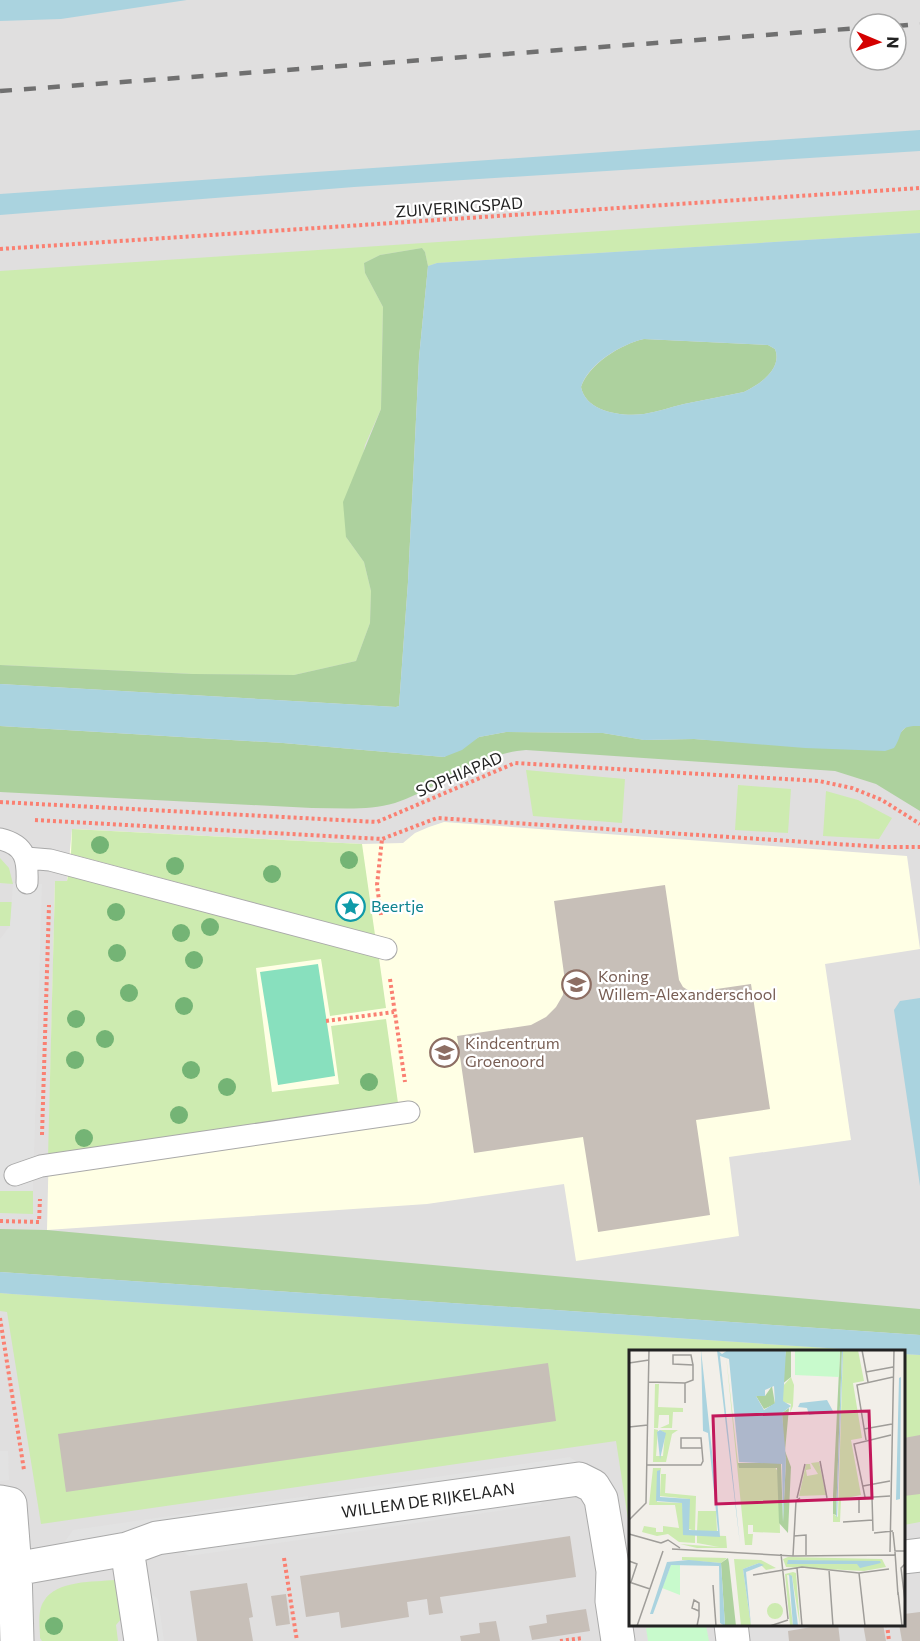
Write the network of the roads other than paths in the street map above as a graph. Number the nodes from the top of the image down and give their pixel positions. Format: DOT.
graph roads {
  1 [pos="0,839"];
  2 [pos="26,858"];
  3 [pos="27,884"];
  4 [pos="386,949"];
  5 [pos="409,1112"];
  6 [pos="15,1174"];
  7 [pos="5,1503"];
  8 [pos="127,1549"];
  9 [pos="920,1555"];
  10 [pos="905,1557"];
  11 [pos="15,1569"];
  12 [pos="621,1600"];
  13 [pos="731,1626"];
  14 [pos="17,1641"];
  15 [pos="141,1641"];
  16 [pos="618,1641"];
  17 [pos="733,1641"];
  1 -- 2 [label="lane"];
  2 -- 3 [label="lane"];
  2 -- 4 [label="lane"];
  5 -- 6 [label="lane"];
  7 -- 11 [label="street"];
  8 -- 11 [label="street, WILLEM DE RIJKELAAN"];
  8 -- 12 [label="street, WILLEM DE RIJKELAAN"];
  8 -- 15 [label="street"];
  9 -- 10 [label="street"];
  11 -- 14 [label="street"];
  12 -- 16 [label="street"];
  13 -- 17 [label="street"];
}
